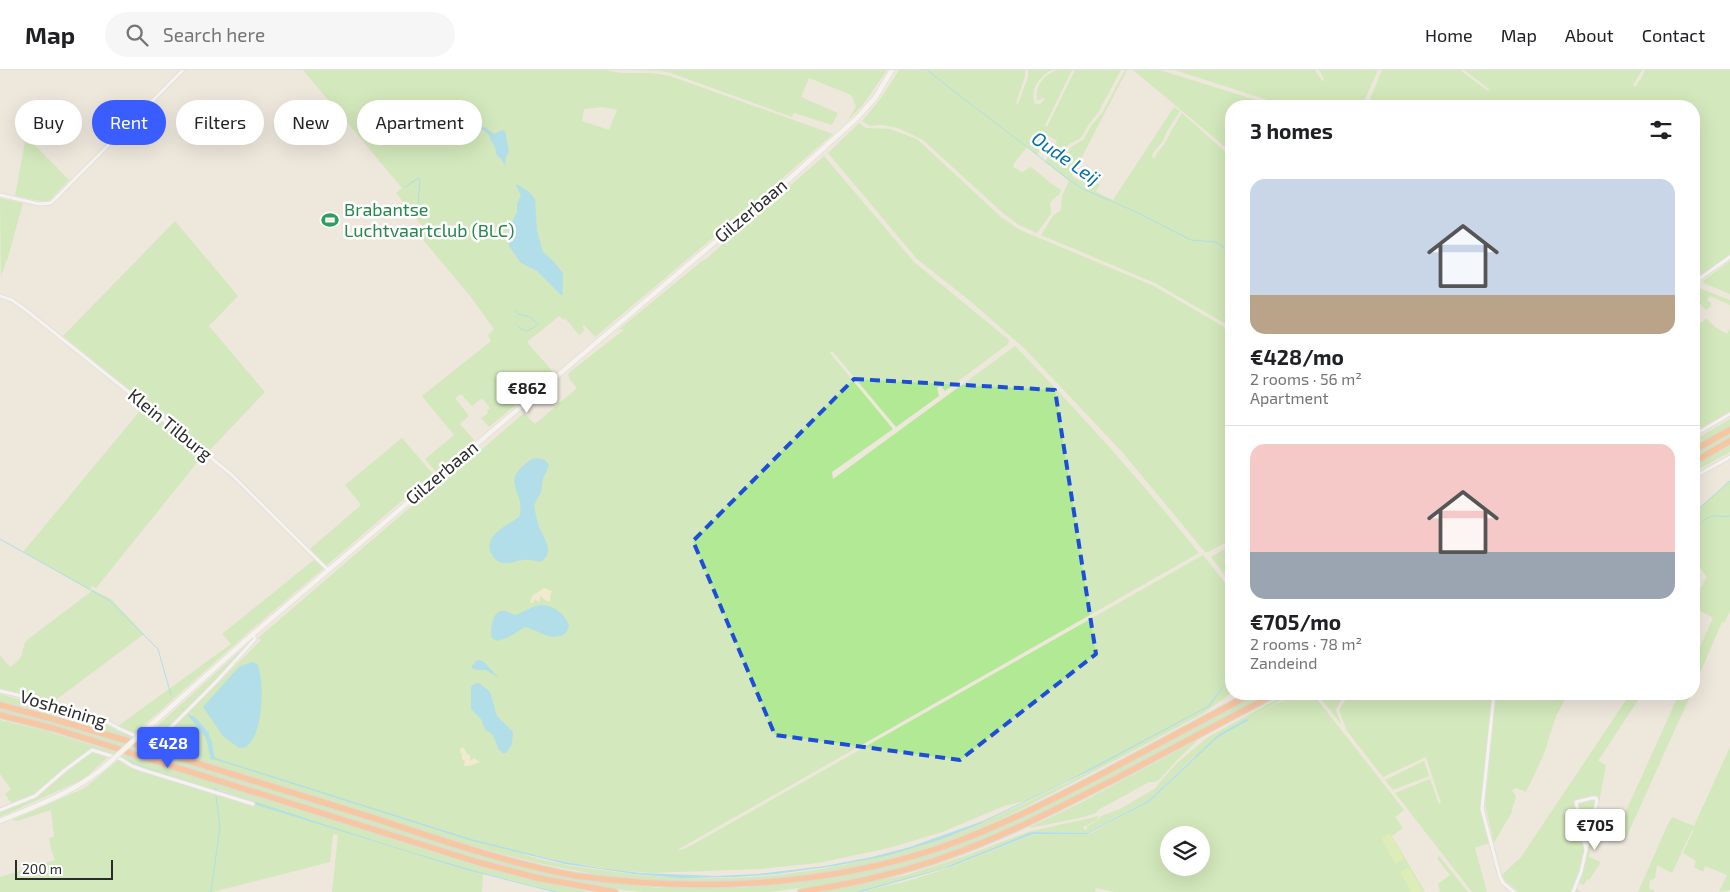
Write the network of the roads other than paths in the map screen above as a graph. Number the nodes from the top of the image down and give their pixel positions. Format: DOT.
graph roads {
  1 [pos="183,70"];
  2 [pos="892,70"];
  3 [pos="0,195"];
  4 [pos="1730,257"];
  5 [pos="1700,278"];
  6 [pos="0,296"];
  7 [pos="1730,414"];
  8 [pos="1730,430"];
  9 [pos="1700,432"];
  10 [pos="1730,441"];
  11 [pos="1700,447"];
  12 [pos="1730,457"];
  13 [pos="1700,458"];
  14 [pos="1700,474"];
  15 [pos="328,570"];
  16 [pos="253,634"];
  17 [pos="0,691"];
  18 [pos="1240,700"];
  19 [pos="1264,700"];
  20 [pos="1493,700"];
  21 [pos="0,705"];
  22 [pos="0,715"];
  23 [pos="128,741"];
  24 [pos="135,744"];
  25 [pos="119,749"];
  26 [pos="126,752"];
  27 [pos="253,804"];
  28 [pos="0,810"];
  29 [pos="0,820"];
  30 [pos="1586,850"];
  31 [pos="615,892"];
  32 [pos="801,892"];
  33 [pos="1514,892"];
  34 [pos="1573,892"];
  1 -- 3 [label="street"];
  2 -- 15 [label="street, Gilzerbaan"];
  4 -- 5 [label="street"];
  6 -- 15 [label="street, Klein Tilburg"];
  7 -- 9 [label="street"];
  8 -- 11 [label="highway"];
  10 -- 13 [label="highway"];
  12 -- 14 [label="street"];
  15 -- 16 [label="street, Gilzerbaan"];
  16 -- 17 [label="street, Vosheining"];
  16 -- 29 [label="street, Gilzerbaan, bridge"];
  18 -- 24 [label="highway"];
  19 -- 32 [label="highway"];
  20 -- 33 [label="street"];
  21 -- 23 [label="highway"];
  22 -- 25 [label="highway"];
  26 -- 31 [label="highway"];
  27 -- 28 [label="street"];
  30 -- 30 [label="street"];
  30 -- 34 [label="street"];
}
